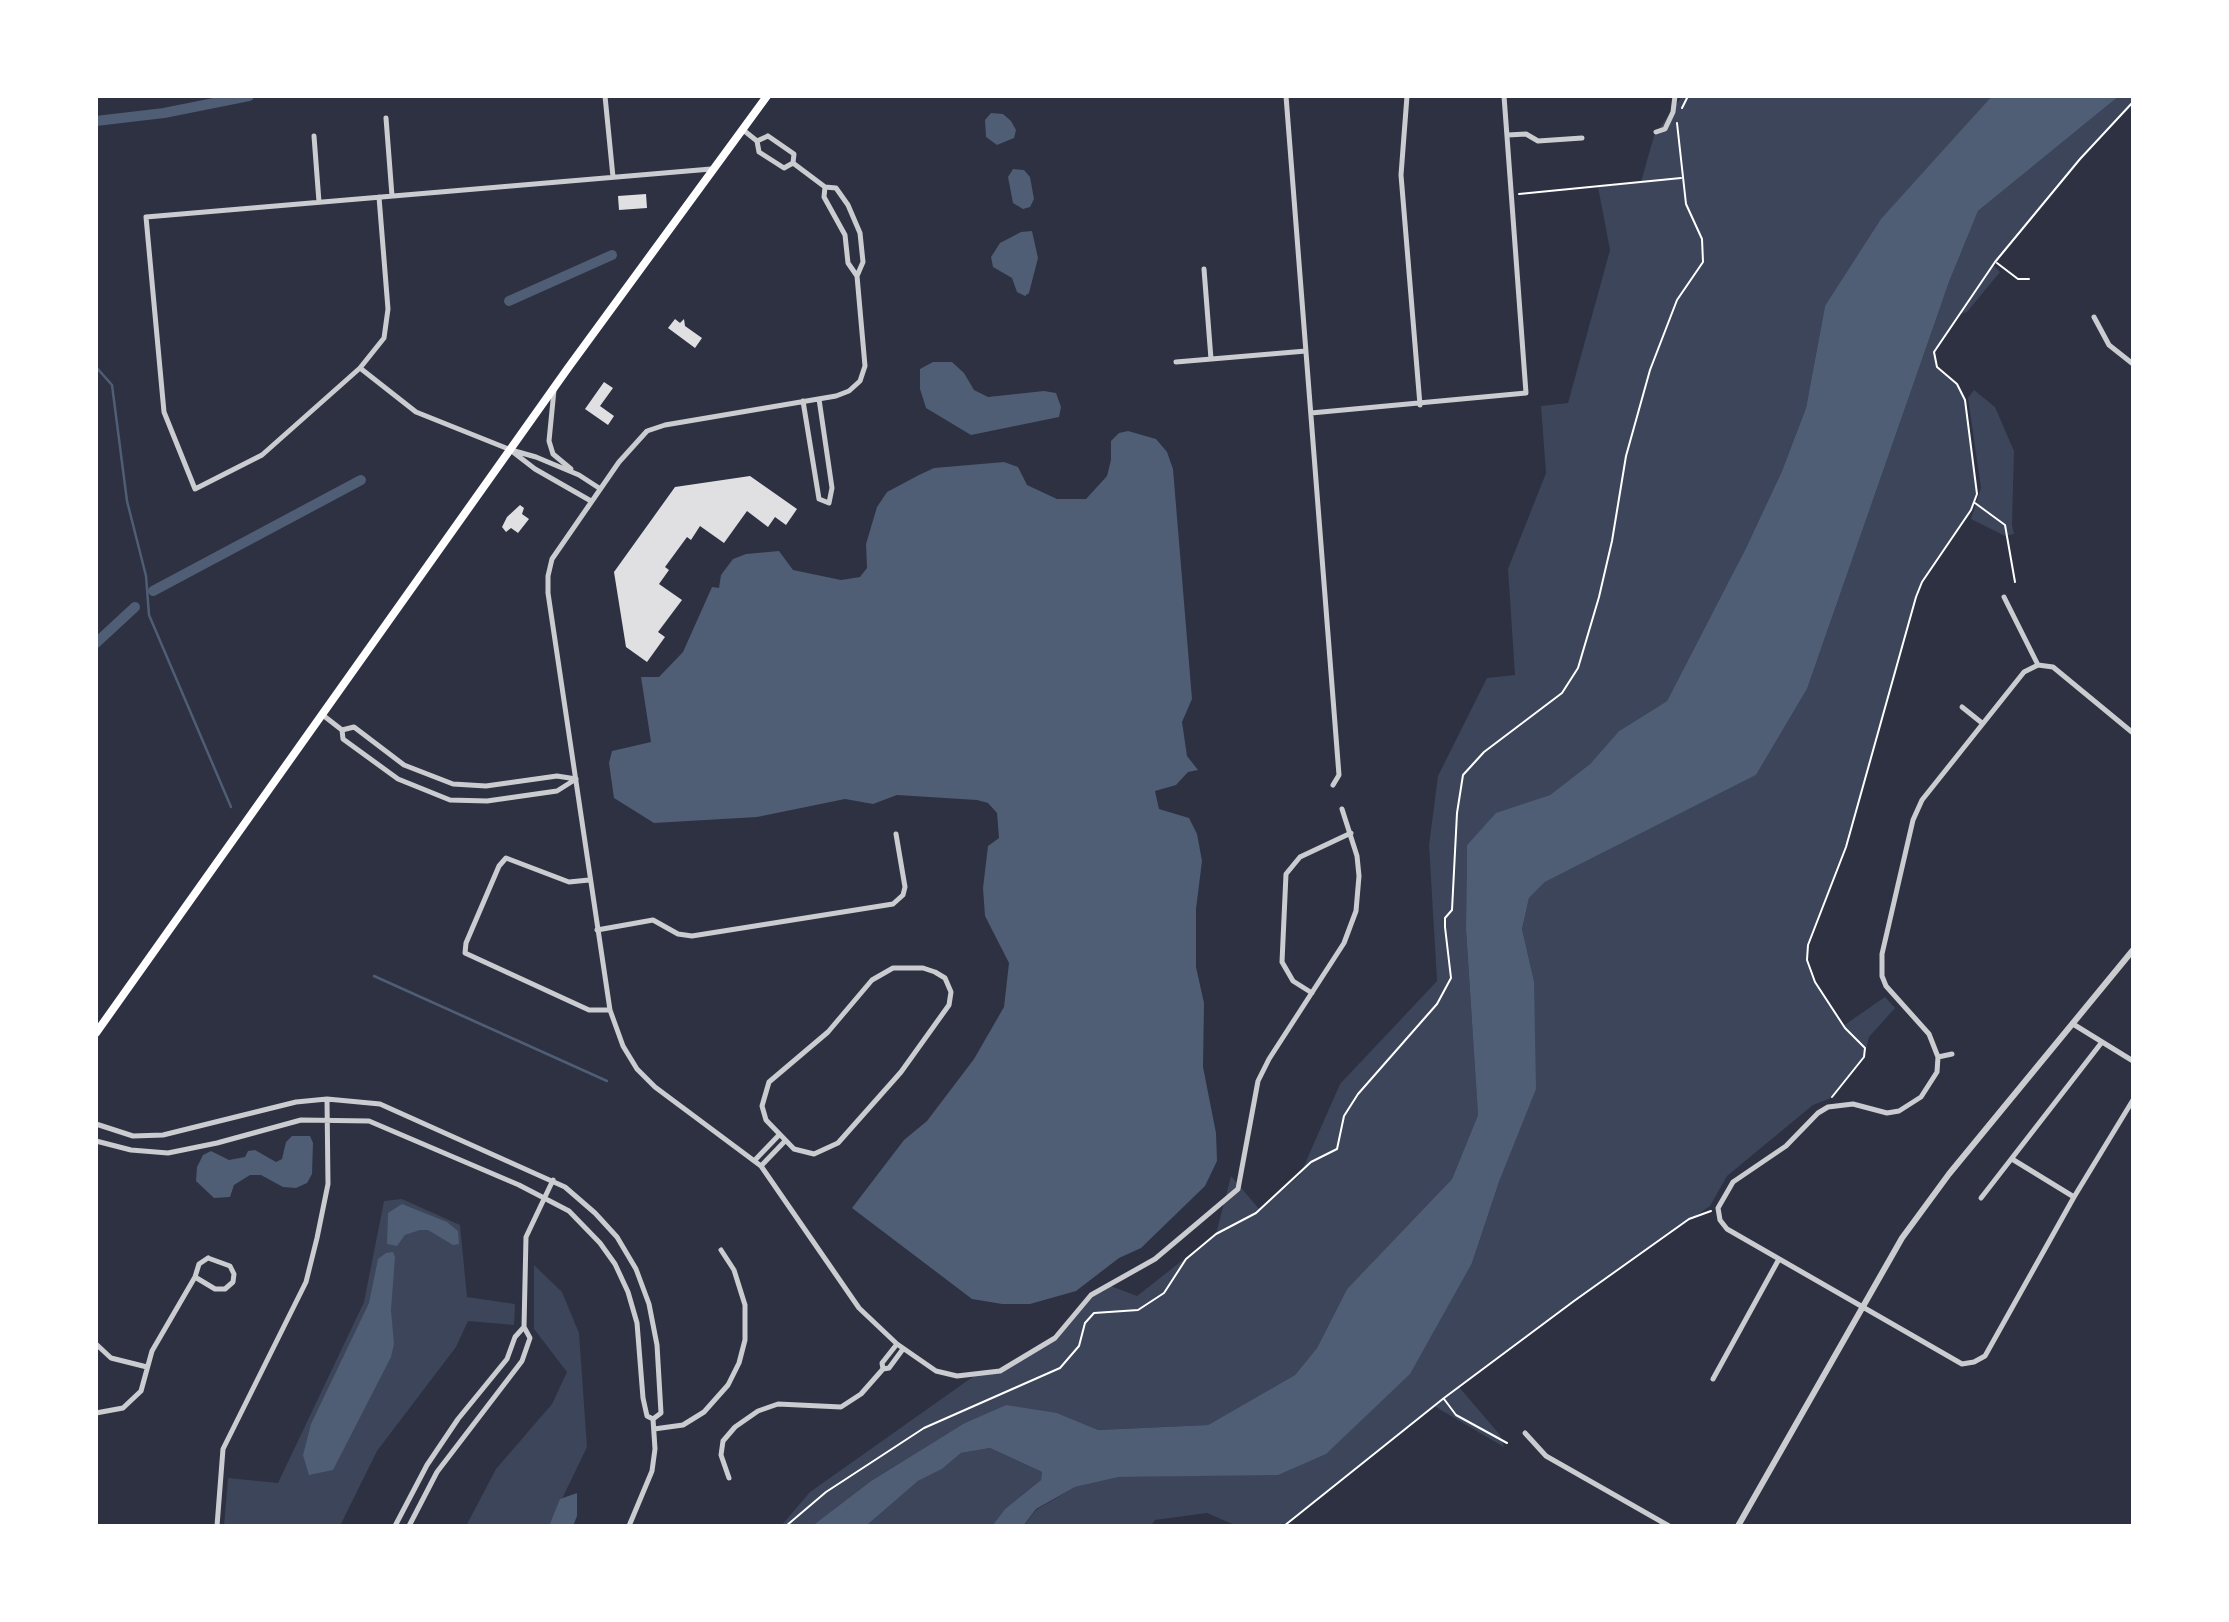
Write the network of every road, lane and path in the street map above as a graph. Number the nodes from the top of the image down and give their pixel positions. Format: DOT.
graph roads {
  1 [pos="606,96"];
  2 [pos="767,96"];
  3 [pos="1286,96"];
  4 [pos="1406,96"];
  5 [pos="1504,96"];
  6 [pos="1675,96"];
  7 [pos="2133,102"];
  8 [pos="386,118"];
  9 [pos="1677,123"];
  10 [pos="742,129"];
  11 [pos="1656,132"];
  12 [pos="314,135"];
  13 [pos="1508,135"];
  14 [pos="1582,138"];
  15 [pos="757,141"];
  16 [pos="793,163"];
  17 [pos="711,169"];
  18 [pos="613,177"];
  19 [pos="1682,178"];
  20 [pos="825,187"];
  21 [pos="1511,195"];
  22 [pos="392,196"];
  23 [pos="379,197"];
  24 [pos="319,202"];
  25 [pos="1995,262"];
  26 [pos="1204,269"];
  27 [pos="858,276"];
  28 [pos="2029,279"];
  29 [pos="2094,317"];
  30 [pos="1306,351"];
  31 [pos="1211,359"];
  32 [pos="1176,362"];
  33 [pos="2133,364"];
  34 [pos="360,369"];
  35 [pos="554,389"];
  36 [pos="819,399"];
  37 [pos="803,401"];
  38 [pos="1420,405"];
  39 [pos="1311,413"];
  40 [pos="511,450"];
  41 [pos="579,475"];
  42 [pos="600,488"];
  43 [pos="591,501"];
  44 [pos="1974,503"];
  45 [pos="2015,582"];
  46 [pos="2004,597"];
  47 [pos="2038,664"];
  48 [pos="1962,706"];
  49 [pos="324,716"];
  50 [pos="1982,723"];
  51 [pos="342,730"];
  52 [pos="2133,733"];
  53 [pos="576,779"];
  54 [pos="1333,785"];
  55 [pos="1342,809"];
  56 [pos="1351,833"];
  57 [pos="896,834"];
  58 [pos="589,880"];
  59 [pos="597,930"];
  60 [pos="2133,950"];
  61 [pos="1312,993"];
  62 [pos="610,1010"];
  63 [pos="2073,1024"];
  64 [pos="96,1033"];
  65 [pos="2102,1042"];
  66 [pos="1952,1054"];
  67 [pos="1938,1057"];
  68 [pos="2133,1061"];
  69 [pos="327,1099"];
  70 [pos="2133,1100"];
  71 [pos="1828,1107"];
  72 [pos="328,1119"];
  73 [pos="96,1124"];
  74 [pos="779,1135"];
  75 [pos="785,1141"];
  76 [pos="96,1142"];
  77 [pos="2012,1159"];
  78 [pos="755,1160"];
  79 [pos="761,1166"];
  80 [pos="553,1180"];
  81 [pos="544,1197"];
  82 [pos="2074,1197"];
  83 [pos="1981,1198"];
  84 [pos="1718,1208"];
  85 [pos="720,1250"];
  86 [pos="1779,1259"];
  87 [pos="195,1277"];
  88 [pos="1862,1307"];
  89 [pos="524,1327"];
  90 [pos="96,1344"];
  91 [pos="897,1344"];
  92 [pos="903,1349"];
  93 [pos="147,1367"];
  94 [pos="883,1369"];
  95 [pos="1713,1379"];
  96 [pos="1444,1398"];
  97 [pos="96,1413"];
  98 [pos="653,1419"];
  99 [pos="654,1429"];
  100 [pos="1525,1433"];
  101 [pos="1507,1443"];
  102 [pos="729,1478"];
  103 [pos="217,1526"];
  104 [pos="395,1526"];
  105 [pos="409,1526"];
  106 [pos="629,1526"];
  107 [pos="786,1526"];
  108 [pos="1284,1526"];
  109 [pos="1669,1526"];
  110 [pos="1738,1526"];
  1 -- 18 [label="street"];
  2 -- 10 [label="main road"];
  3 -- 30 [label="street"];
  4 -- 38 [label="street"];
  5 -- 13 [label="street"];
  6 -- 11 [label="street"];
  7 -- 25 [label="path"];
  8 -- 22 [label="street"];
  9 -- 19 [label="path"];
  10 -- 15 [label="street"];
  10 -- 17 [label="main road"];
  12 -- 24 [label="street"];
  13 -- 14 [label="street"];
  13 -- 21 [label="street"];
  15 -- 16 [label="street"];
  15 -- 16 [label="street"];
  16 -- 20 [label="street"];
  17 -- 18 [label="street"];
  17 -- 35 [label="main road"];
  18 -- 22 [label="street"];
  19 -- 21 [label="path"];
  19 -- 107 [label="path"];
  20 -- 27 [label="street"];
  20 -- 27 [label="street"];
  21 -- 38 [label="street"];
  22 -- 23 [label="street"];
  23 -- 24 [label="street"];
  23 -- 34 [label="street"];
  24 -- 34 [label="street"];
  25 -- 28 [label="path"];
  25 -- 44 [label="path"];
  26 -- 31 [label="street"];
  27 -- 36 [label="street"];
  29 -- 33 [label="street"];
  30 -- 31 [label="street"];
  30 -- 39 [label="street"];
  31 -- 32 [label="street"];
  34 -- 40 [label="street"];
  35 -- 40 [label="main road"];
  35 -- 41 [label="street"];
  36 -- 37 [label="street"];
  36 -- 37 [label="street"];
  37 -- 42 [label="street"];
  38 -- 39 [label="street"];
  39 -- 54 [label="street"];
  40 -- 41 [label="street"];
  40 -- 43 [label="street"];
  40 -- 49 [label="main road"];
  41 -- 42 [label="street"];
  42 -- 43 [label="street"];
  43 -- 53 [label="street"];
  44 -- 45 [label="path"];
  44 -- 71 [label="path"];
  46 -- 47 [label="street"];
  47 -- 50 [label="street"];
  47 -- 52 [label="street"];
  48 -- 50 [label="street"];
  49 -- 51 [label="street"];
  49 -- 64 [label="main road"];
  50 -- 67 [label="street"];
  51 -- 53 [label="street"];
  51 -- 53 [label="street"];
  53 -- 58 [label="street"];
  55 -- 56 [label="street"];
  56 -- 61 [label="street"];
  56 -- 61 [label="street"];
  57 -- 59 [label="street"];
  58 -- 59 [label="street"];
  58 -- 62 [label="street"];
  59 -- 62 [label="street"];
  60 -- 63 [label="street"];
  61 -- 92 [label="street"];
  62 -- 78 [label="street"];
  63 -- 65 [label="street"];
  63 -- 88 [label="street"];
  65 -- 68 [label="street"];
  65 -- 77 [label="street"];
  66 -- 67 [label="street"];
  67 -- 71 [label="street"];
  69 -- 72 [label="street"];
  69 -- 73 [label="street"];
  69 -- 80 [label="street"];
  70 -- 82 [label="street"];
  71 -- 84 [label="street"];
  72 -- 76 [label="street"];
  72 -- 81 [label="street"];
  72 -- 103 [label="street"];
  74 -- 75 [label="street"];
  74 -- 75 [label="street"];
  74 -- 78 [label="street"];
  75 -- 79 [label="street"];
  77 -- 82 [label="street"];
  77 -- 83 [label="street"];
  78 -- 79 [label="street"];
  79 -- 91 [label="street"];
  80 -- 81 [label="street"];
  80 -- 98 [label="street"];
  81 -- 89 [label="street"];
  81 -- 98 [label="street"];
  82 -- 88 [label="street"];
  84 -- 86 [label="street"];
  84 -- 96 [label="path"];
  85 -- 99 [label="street"];
  86 -- 88 [label="street"];
  86 -- 95 [label="street"];
  87 -- 87 [label="street"];
  87 -- 93 [label="street"];
  88 -- 110 [label="street"];
  89 -- 104 [label="street"];
  89 -- 105 [label="street"];
  90 -- 93 [label="street"];
  91 -- 92 [label="street"];
  91 -- 94 [label="street"];
  92 -- 94 [label="street"];
  93 -- 97 [label="street"];
  94 -- 102 [label="street"];
  96 -- 101 [label="path"];
  96 -- 108 [label="path"];
  98 -- 99 [label="street"];
  99 -- 106 [label="street"];
  100 -- 109 [label="street"];
}
